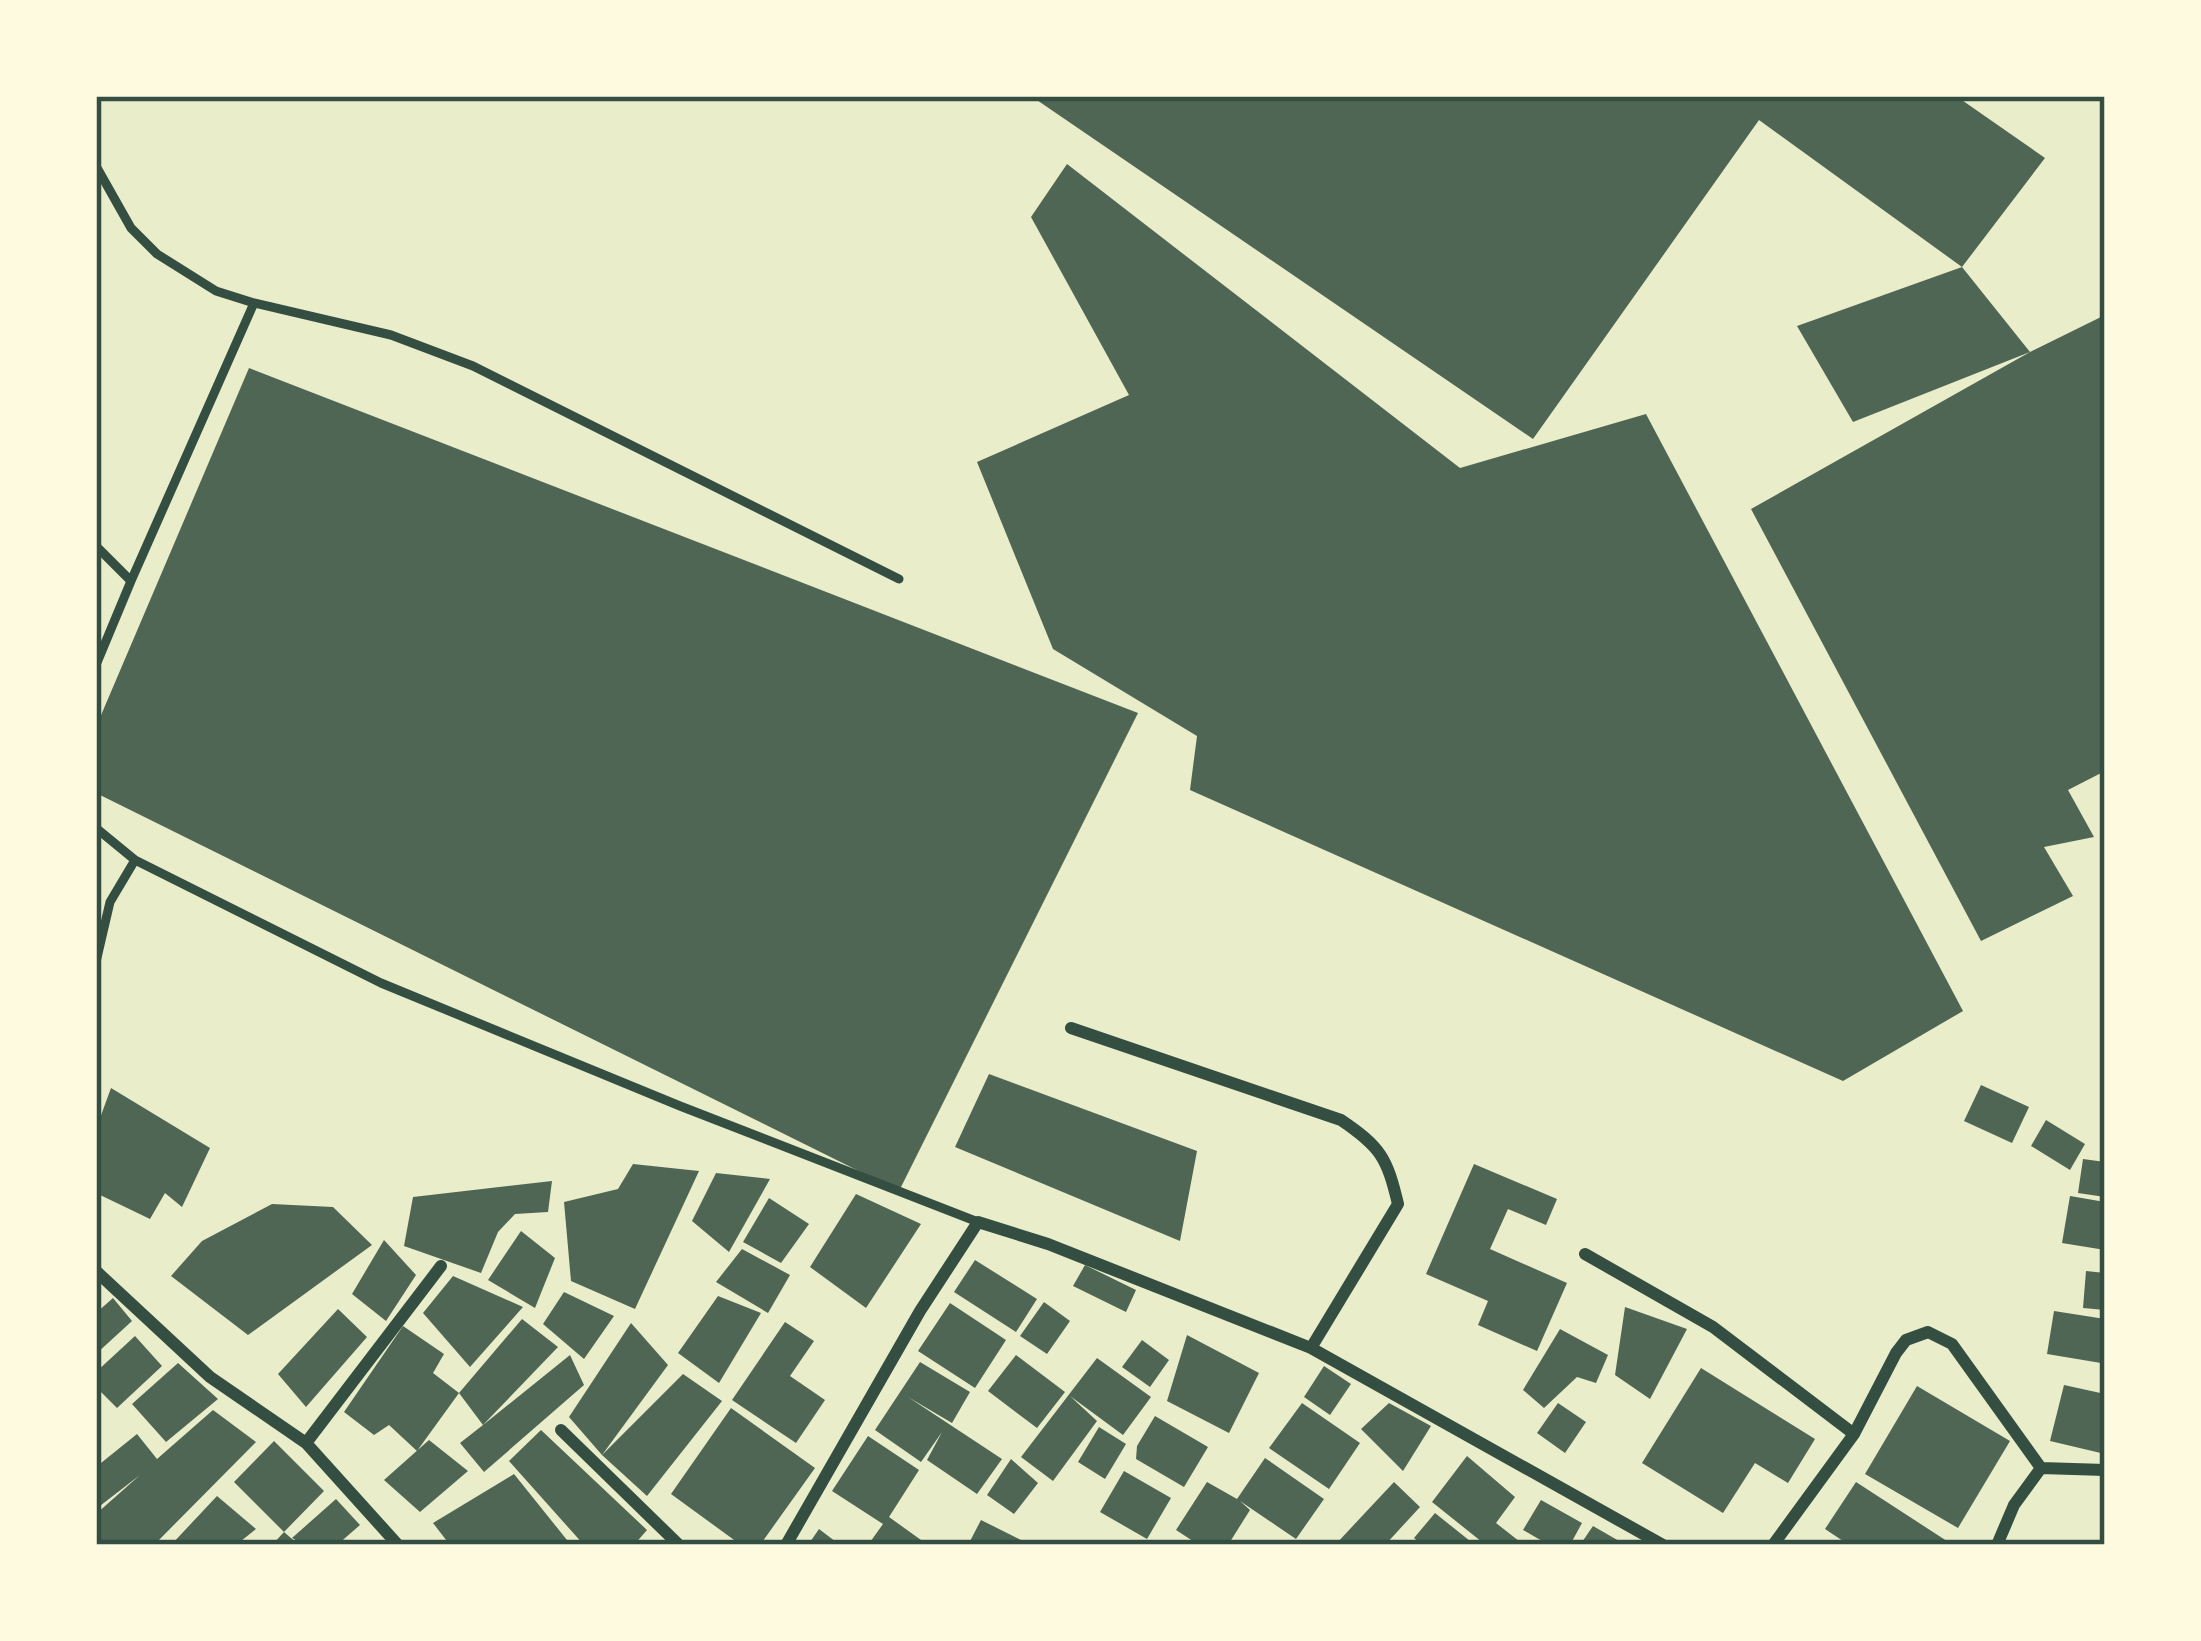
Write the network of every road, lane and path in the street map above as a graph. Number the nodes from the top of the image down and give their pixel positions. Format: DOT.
graph roads {
  1 [pos="96,166"];
  2 [pos="254,304"];
  3 [pos="96,546"];
  4 [pos="899,579"];
  5 [pos="131,581"];
  6 [pos="96,664"];
  7 [pos="96,828"];
  8 [pos="135,860"];
  9 [pos="96,962"];
  10 [pos="1071,1028"];
  11 [pos="978,1222"];
  12 [pos="1585,1254"];
  13 [pos="441,1266"];
  14 [pos="96,1271"];
  15 [pos="1311,1348"];
  16 [pos="561,1430"];
  17 [pos="1854,1434"];
  18 [pos="305,1444"];
  19 [pos="2041,1468"];
  20 [pos="2105,1470"];
  21 [pos="398,1545"];
  22 [pos="679,1545"];
  23 [pos="786,1545"];
  24 [pos="1663,1545"];
  25 [pos="1773,1545"];
  26 [pos="1997,1545"];
  1 -- 2 [label="lane"];
  2 -- 4 [label="lane"];
  2 -- 5 [label="lane"];
  3 -- 5 [label="lane"];
  5 -- 6 [label="lane"];
  7 -- 8 [label="lane"];
  8 -- 9 [label="lane"];
  8 -- 11 [label="lane"];
  10 -- 15 [label="street"];
  11 -- 15 [label="street"];
  11 -- 23 [label="street"];
  12 -- 17 [label="street"];
  13 -- 18 [label="street"];
  14 -- 18 [label="street"];
  15 -- 24 [label="street"];
  16 -- 22 [label="street"];
  17 -- 19 [label="street"];
  17 -- 25 [label="street"];
  18 -- 21 [label="street"];
  19 -- 20 [label="street"];
  19 -- 26 [label="street"];
}
